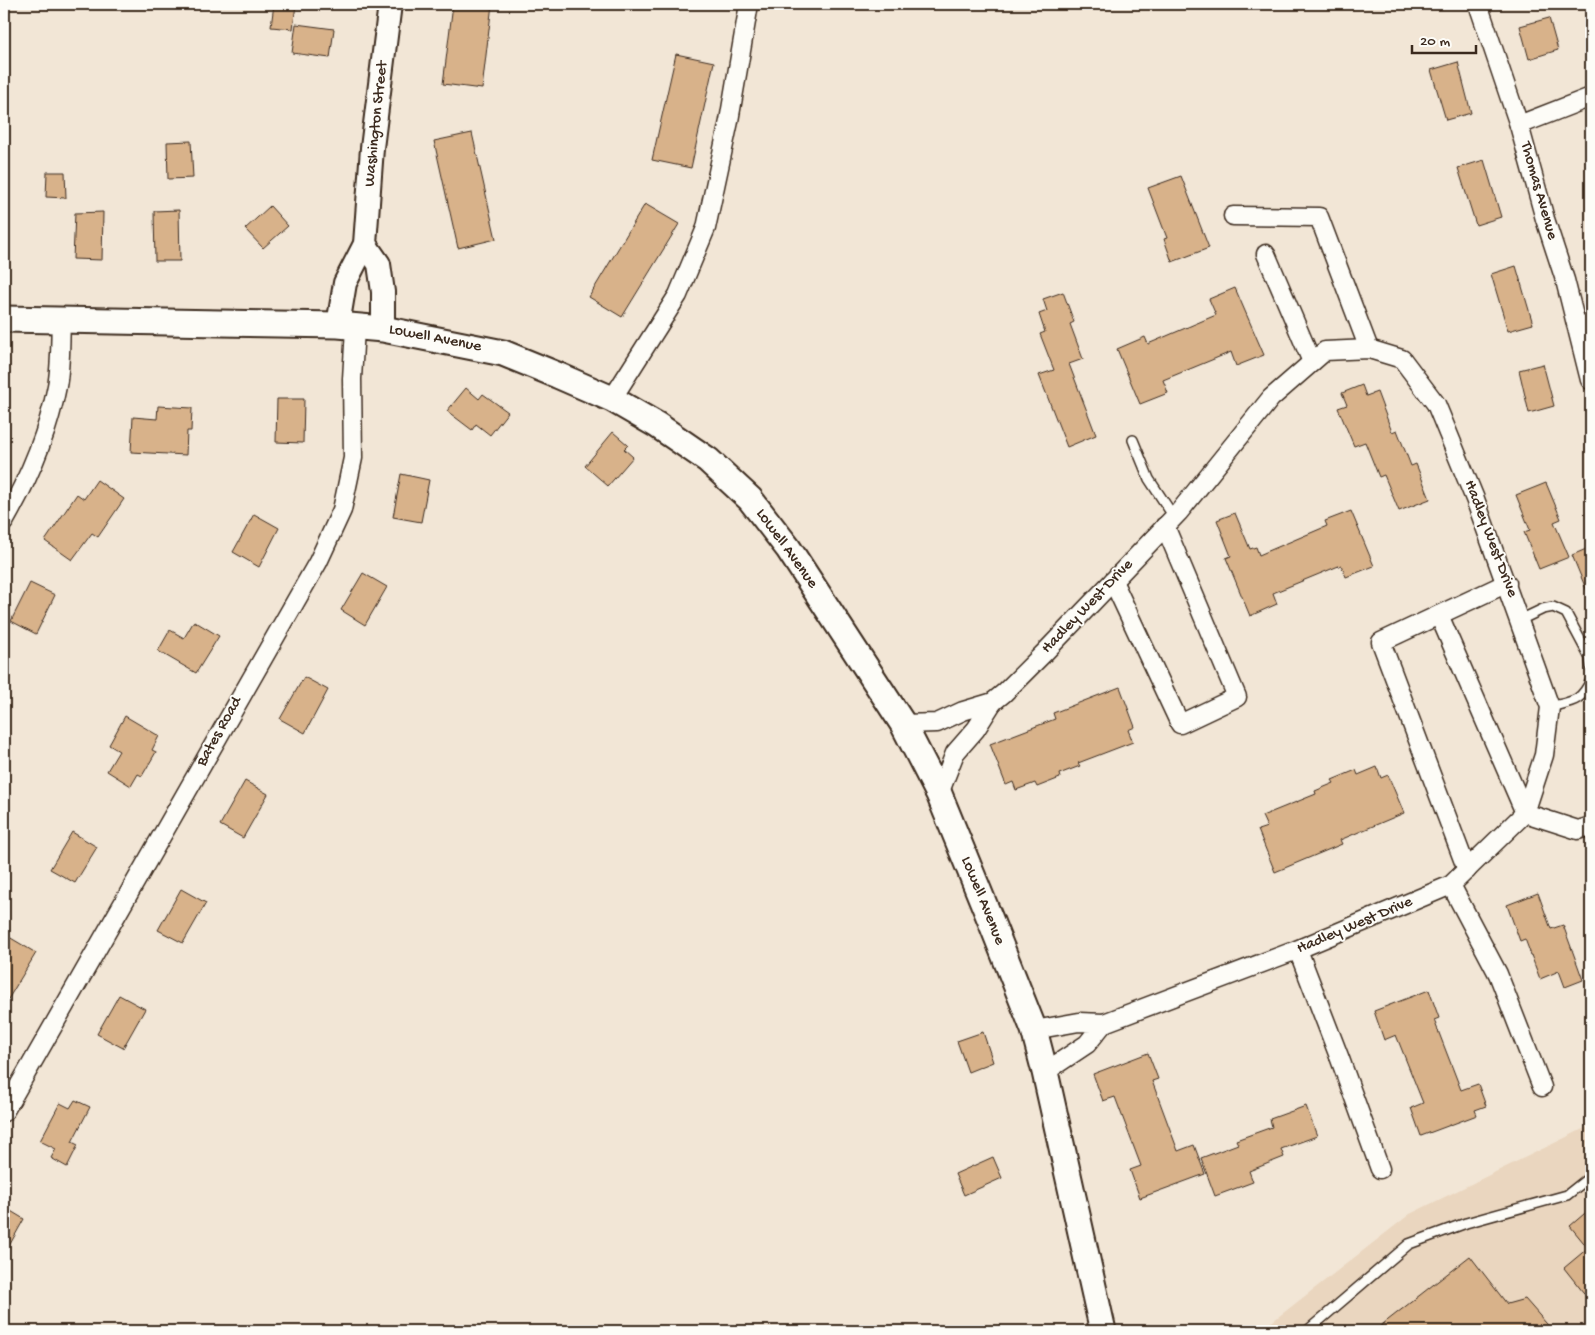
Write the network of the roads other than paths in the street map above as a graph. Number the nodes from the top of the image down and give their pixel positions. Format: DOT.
graph roads {
  1 [pos="390,4"];
  2 [pos="749,4"];
  3 [pos="1478,4"];
  4 [pos="1591,97"];
  5 [pos="1519,125"];
  6 [pos="1233,216"];
  7 [pos="365,244"];
  8 [pos="1266,254"];
  9 [pos="4,319"];
  10 [pos="1584,320"];
  11 [pos="61,321"];
  12 [pos="346,326"];
  13 [pos="383,329"];
  14 [pos="1369,349"];
  15 [pos="1312,362"];
  16 [pos="1590,380"];
  17 [pos="612,399"];
  18 [pos="1133,440"];
  19 [pos="1170,521"];
  20 [pos="4,522"];
  21 [pos="1113,581"];
  22 [pos="1506,583"];
  23 [pos="1440,615"];
  24 [pos="1520,620"];
  25 [pos="1591,667"];
  26 [pos="1591,680"];
  27 [pos="993,702"];
  28 [pos="1550,707"];
  29 [pos="903,724"];
  30 [pos="939,794"];
  31 [pos="1525,813"];
  32 [pos="1591,826"];
  33 [pos="1467,870"];
  34 [pos="1451,885"];
  35 [pos="1298,950"];
  36 [pos="1104,1022"];
  37 [pos="1034,1030"];
  38 [pos="1045,1072"];
  39 [pos="1542,1087"];
  40 [pos="4,1112"];
  41 [pos="1380,1169"];
  42 [pos="1591,1176"];
  43 [pos="1103,1331"];
  44 [pos="1307,1331"];
  1 -- 7 [label="street, Washington Street"];
  2 -- 17 [label="street"];
  3 -- 5 [label="street, Thomas Avenue"];
  4 -- 5 [label="street"];
  5 -- 10 [label="street, Thomas Avenue"];
  6 -- 14 [label="street"];
  7 -- 12 [label="street, Washington Street"];
  7 -- 13 [label="street"];
  8 -- 15 [label="street"];
  9 -- 11 [label="main road, Lowell Avenue"];
  10 -- 16 [label="street, Thomas Avenue"];
  11 -- 12 [label="main road, Lowell Avenue"];
  11 -- 20 [label="street"];
  12 -- 13 [label="main road, Lowell Avenue"];
  12 -- 40 [label="street, Bates Road"];
  13 -- 17 [label="main road, Lowell Avenue"];
  14 -- 15 [label="street, Hadley West Drive"];
  14 -- 22 [label="street, Hadley West Drive"];
  15 -- 19 [label="street, Hadley West Drive"];
  17 -- 29 [label="main road, Lowell Avenue"];
  18 -- 19 [label="lane"];
  19 -- 21 [label="street, Hadley West Drive"];
  19 -- 21 [label="street"];
  21 -- 27 [label="street, Hadley West Drive"];
  22 -- 23 [label="street"];
  22 -- 24 [label="street, Hadley West Drive"];
  23 -- 31 [label="street"];
  23 -- 33 [label="street"];
  24 -- 25 [label="lane"];
  24 -- 28 [label="street, Hadley West Drive"];
  26 -- 28 [label="lane"];
  27 -- 29 [label="street, Hadley West Drive"];
  27 -- 30 [label="street, Hadley West Drive"];
  28 -- 31 [label="street, Hadley West Drive"];
  29 -- 30 [label="main road, Lowell Avenue"];
  30 -- 37 [label="main road, Lowell Avenue"];
  31 -- 32 [label="street"];
  31 -- 33 [label="street, Hadley West Drive"];
  33 -- 34 [label="street, Hadley West Drive"];
  34 -- 35 [label="street, Hadley West Drive"];
  34 -- 39 [label="street"];
  35 -- 36 [label="street, Hadley West Drive"];
  35 -- 41 [label="street"];
  36 -- 37 [label="street, Hadley West Drive"];
  36 -- 38 [label="street"];
  37 -- 38 [label="main road, Lowell Avenue"];
  38 -- 43 [label="main road, Lowell Avenue"];
  42 -- 44 [label="lane"];
}
